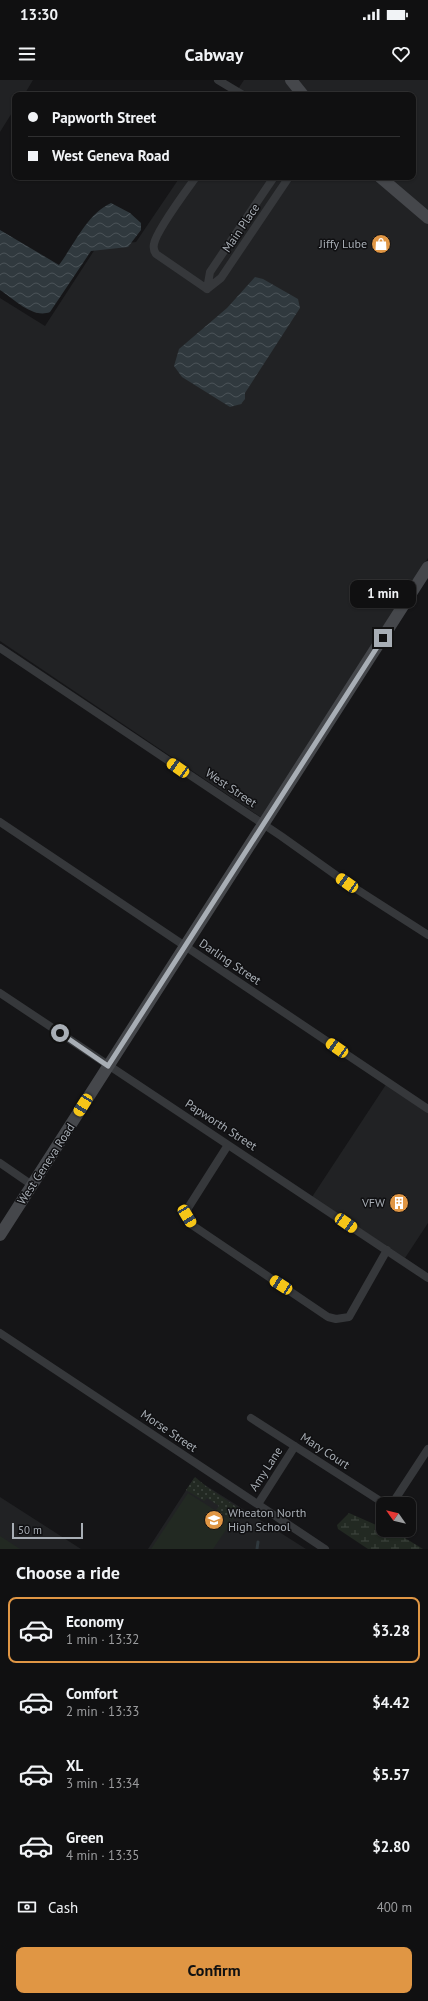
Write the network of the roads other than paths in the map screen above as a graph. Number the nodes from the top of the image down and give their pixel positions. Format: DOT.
graph roads {
  1 [pos="218,80"];
  2 [pos="292,80"];
  3 [pos="238,92"];
  4 [pos="301,92"];
  5 [pos="194,180"];
  6 [pos="272,180"];
  7 [pos="287,180"];
  8 [pos="384,180"];
  9 [pos="428,218"];
  10 [pos="207,289"];
  11 [pos="428,567"];
  12 [pos="0,648"];
  13 [pos="0,822"];
  14 [pos="263,824"];
  15 [pos="428,935"];
  16 [pos="185,946"];
  17 [pos="0,993"];
  18 [pos="108,1066"];
  19 [pos="427,1106"];
  20 [pos="228,1145"];
  21 [pos="0,1163"];
  22 [pos="32,1185"];
  23 [pos="0,1235"];
  24 [pos="387,1250"];
  25 [pos="428,1278"];
  26 [pos="0,1333"];
  27 [pos="251,1418"];
  28 [pos="295,1446"];
  29 [pos="428,1449"];
  30 [pos="397,1497"];
  31 [pos="376,1498"];
  32 [pos="258,1504"];
  33 [pos="325,1549"];
  1 -- 3 [label="street"];
  2 -- 4 [label="main road"];
  5 -- 10 [label="street"];
  6 -- 10 [label="street, Main Place"];
  7 -- 10 [label="street, Main Place"];
  8 -- 9 [label="main road"];
  11 -- 14 [label="main road, West Geneva Road"];
  12 -- 14 [label="street, West Street"];
  13 -- 16 [label="street, Darling Street"];
  14 -- 15 [label="street, West Street"];
  14 -- 16 [label="main road, West Geneva Road"];
  16 -- 18 [label="main road, West Geneva Road"];
  16 -- 19 [label="street, Darling Street"];
  17 -- 18 [label="street, Papworth Street"];
  18 -- 20 [label="street, Papworth Street"];
  18 -- 22 [label="main road, West Geneva Road"];
  20 -- 24 [label="street, Papworth Street"];
  20 -- 24 [label="street"];
  21 -- 22 [label="street"];
  22 -- 23 [label="main road, West Geneva Road"];
  24 -- 25 [label="street, Papworth Street"];
  26 -- 32 [label="street, Morse Street"];
  27 -- 28 [label="street, Mary Court"];
  28 -- 31 [label="street, Mary Court"];
  28 -- 32 [label="street, Amy Lane"];
  29 -- 30 [label="street"];
  32 -- 33 [label="street, Morse Street"];
}
